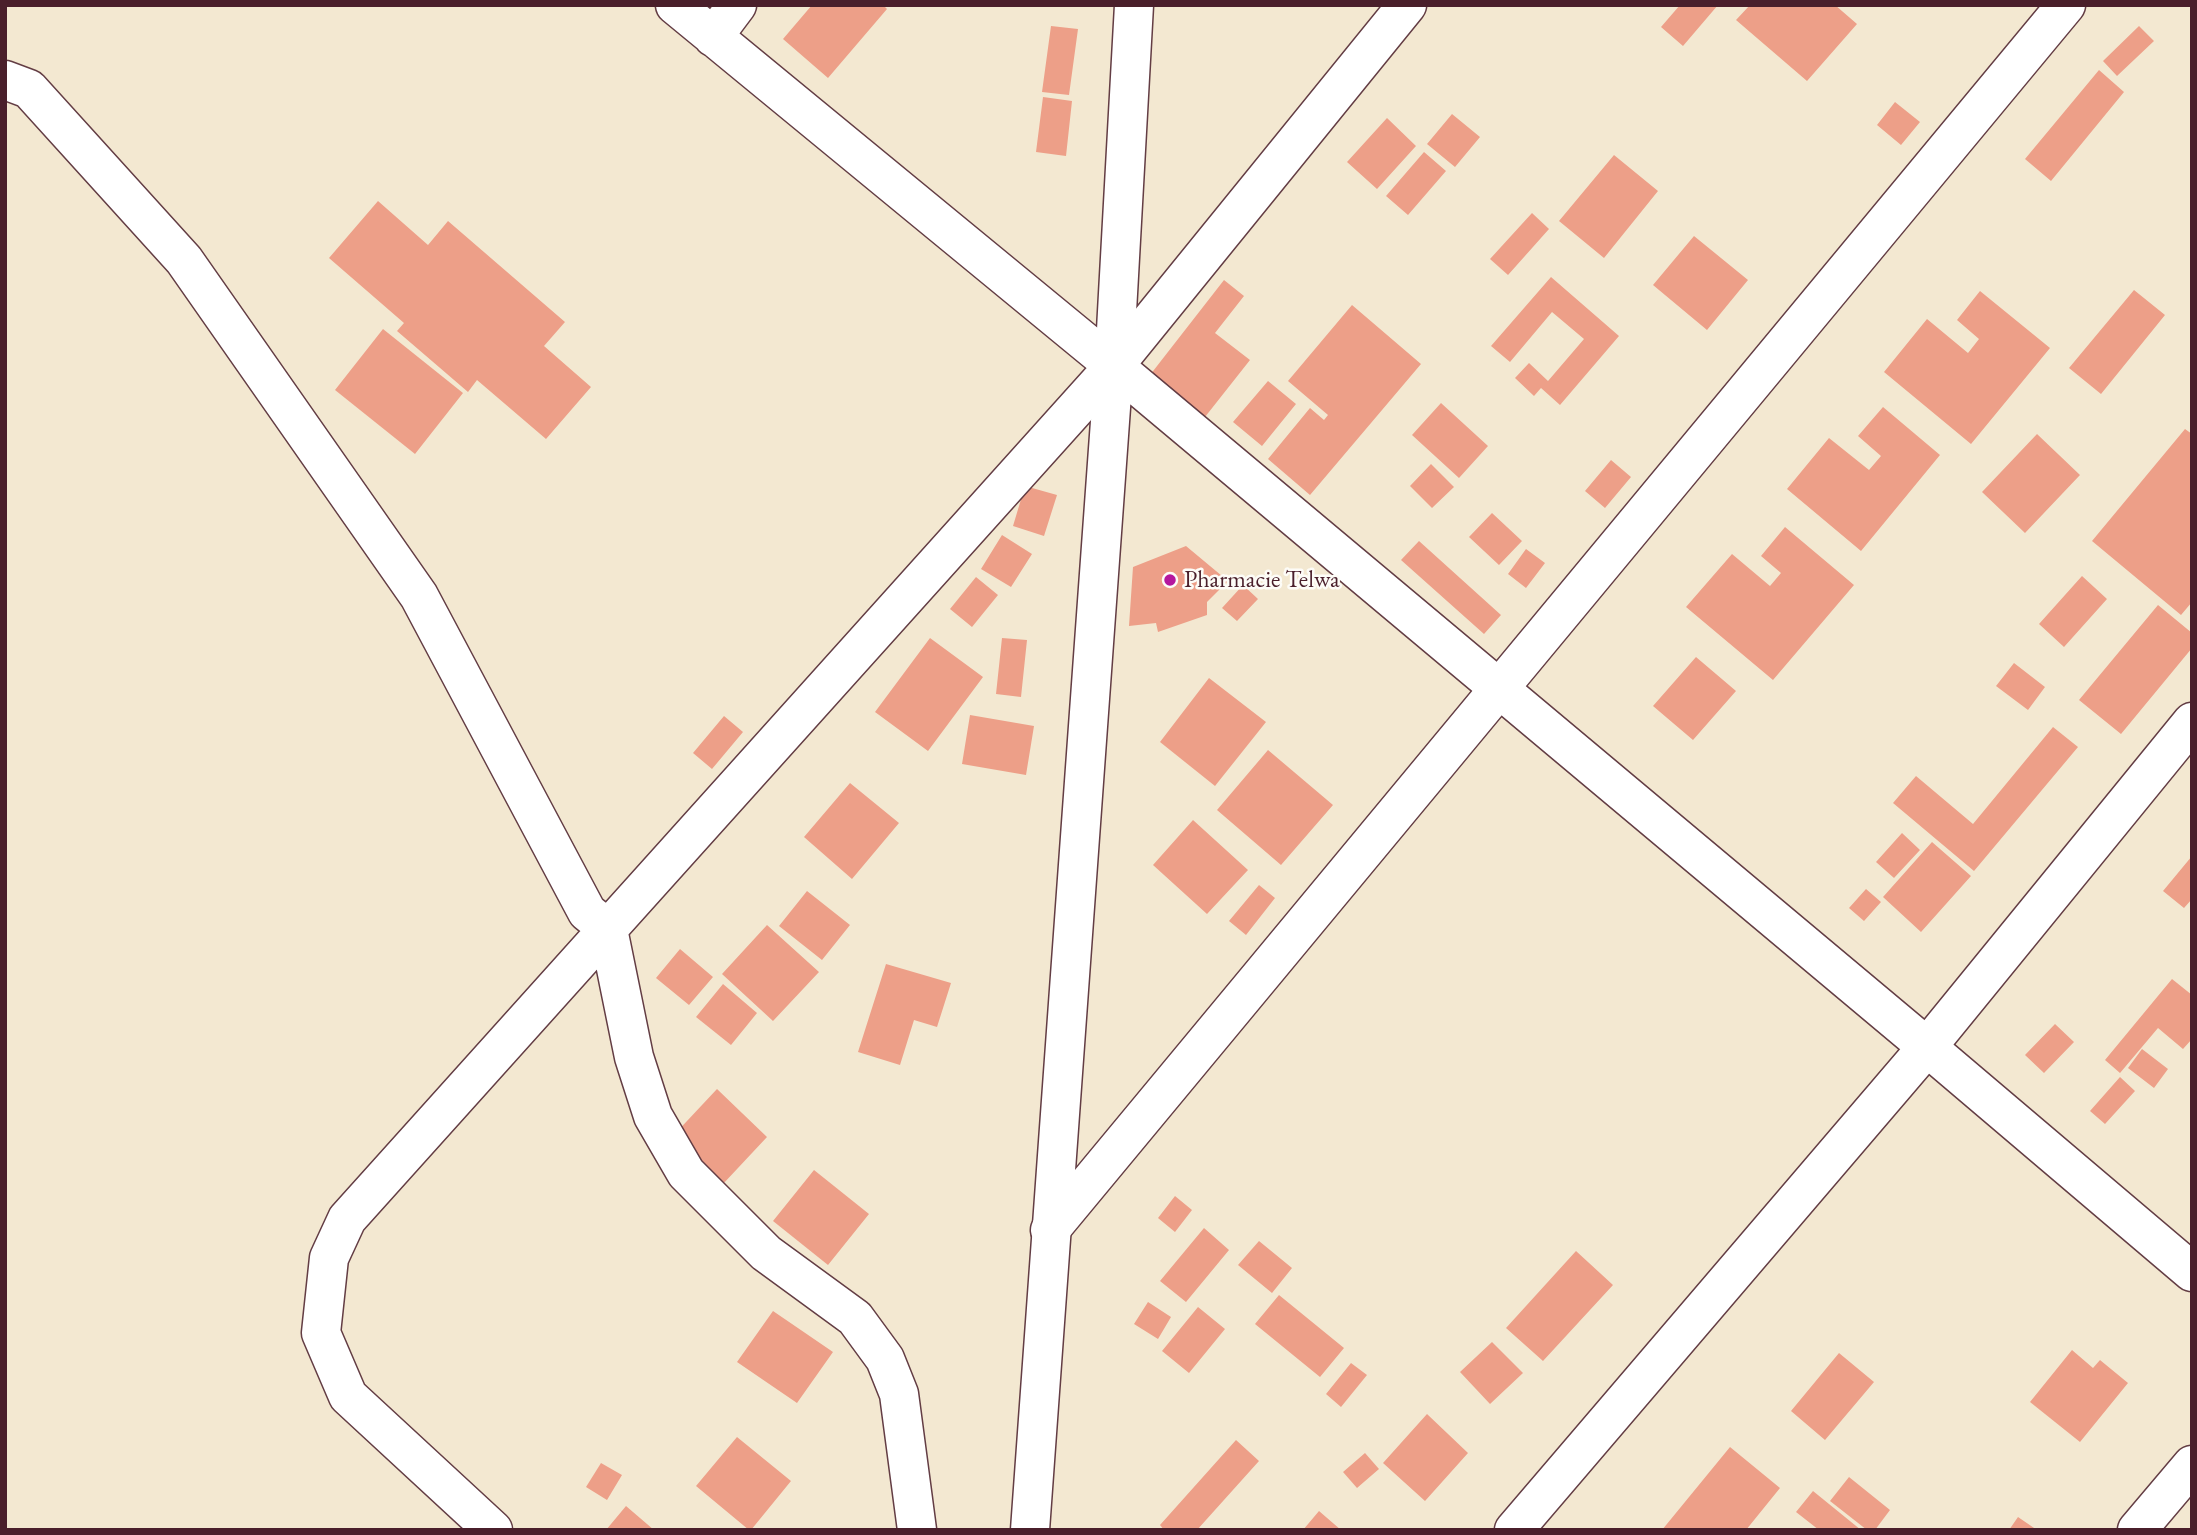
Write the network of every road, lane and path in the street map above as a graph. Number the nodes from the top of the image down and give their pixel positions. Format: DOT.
graph roads {
  1 [pos="675,5"];
  2 [pos="737,5"];
  3 [pos="1134,5"];
  4 [pos="1407,5"];
  5 [pos="2066,5"];
  6 [pos="713,37"];
  7 [pos="5,80"];
  8 [pos="1114,366"];
  9 [pos="1501,688"];
  10 [pos="2192,722"];
  11 [pos="608,929"];
  12 [pos="1927,1046"];
  13 [pos="1050,1230"];
  14 [pos="2192,1272"];
  15 [pos="2192,1465"];
  16 [pos="493,1530"];
  17 [pos="917,1530"];
  18 [pos="1030,1530"];
  19 [pos="1514,1530"];
  20 [pos="2137,1530"];
  1 -- 6 [label="street"];
  2 -- 6 [label="street"];
  3 -- 8 [label="street"];
  4 -- 8 [label="street"];
  5 -- 9 [label="street"];
  6 -- 8 [label="street"];
  7 -- 11 [label="street"];
  8 -- 9 [label="street"];
  8 -- 11 [label="street"];
  8 -- 13 [label="street"];
  9 -- 12 [label="street"];
  9 -- 13 [label="street"];
  10 -- 12 [label="street"];
  11 -- 16 [label="street"];
  11 -- 17 [label="street"];
  12 -- 14 [label="street"];
  12 -- 19 [label="street"];
  13 -- 18 [label="street"];
  15 -- 20 [label="street"];
}
